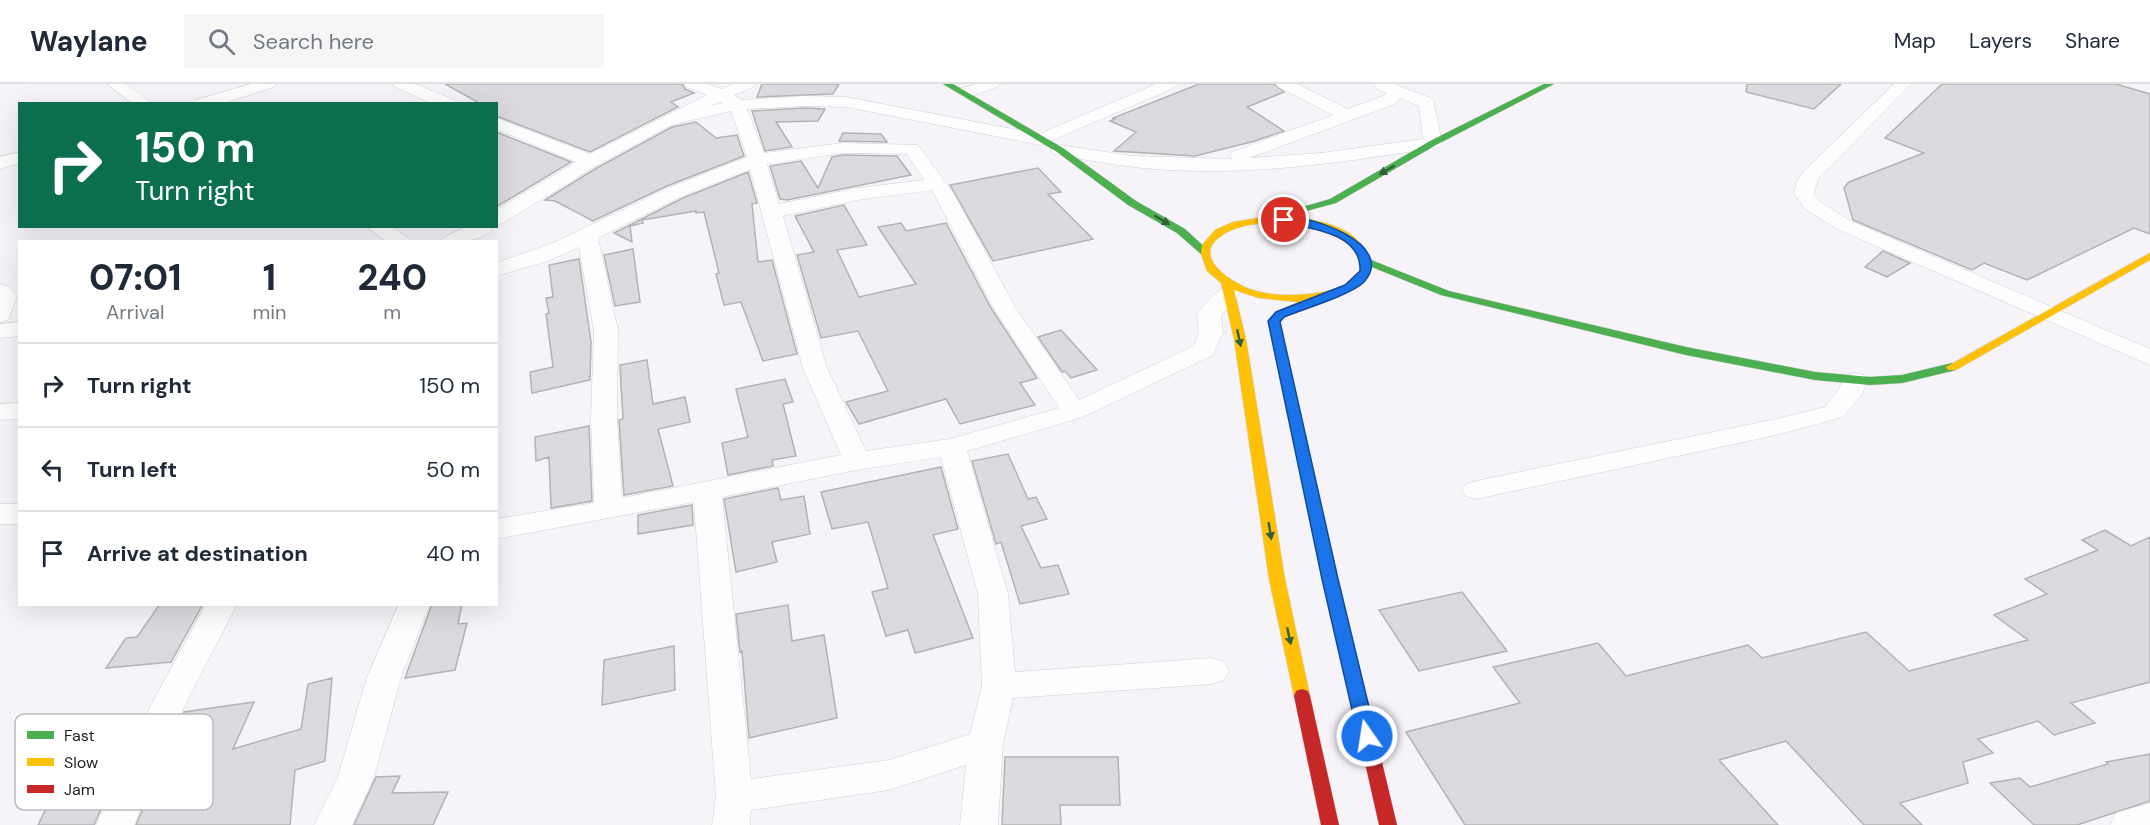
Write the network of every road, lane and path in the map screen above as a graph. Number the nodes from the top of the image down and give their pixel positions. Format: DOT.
graph roads {
  1 [pos="115,84"];
  2 [pos="268,84"];
  3 [pos="401,84"];
  4 [pos="692,84"];
  5 [pos="747,84"];
  6 [pos="947,84"];
  7 [pos="992,84"];
  8 [pos="1170,84"];
  9 [pos="1284,84"];
  10 [pos="1550,84"];
  11 [pos="1903,84"];
  12 [pos="1389,87"];
  13 [pos="1564,87"];
  14 [pos="965,93"];
  15 [pos="721,94"];
  16 [pos="142,102"];
  17 [pos="209,102"];
  18 [pos="444,102"];
  19 [pos="737,105"];
  20 [pos="1348,116"];
  21 [pos="669,120"];
  22 [pos="498,124"];
  23 [pos="1041,140"];
  24 [pos="1432,143"];
  25 [pos="1060,150"];
  26 [pos="18,158"];
  27 [pos="589,160"];
  28 [pos="758,160"];
  29 [pos="0,163"];
  30 [pos="1218,164"];
  31 [pos="1096,177"];
  32 [pos="1390,183"];
  33 [pos="936,184"];
  34 [pos="1164,205"];
  35 [pos="772,212"];
  36 [pos="498,218"];
  37 [pos="1211,218"];
  38 [pos="1264,220"];
  39 [pos="1246,222"];
  40 [pos="1357,227"];
  41 [pos="379,228"];
  42 [pos="481,228"];
  43 [pos="587,237"];
  44 [pos="400,240"];
  45 [pos="454,240"];
  46 [pos="1205,252"];
  47 [pos="2150,256"];
  48 [pos="1364,257"];
  49 [pos="498,270"];
  50 [pos="1227,287"];
  51 [pos="1349,287"];
  52 [pos="1369,288"];
  53 [pos="1399,290"];
  54 [pos="0,291"];
  55 [pos="1445,293"];
  56 [pos="1318,297"];
  57 [pos="2047,314"];
  58 [pos="0,315"];
  59 [pos="18,329"];
  60 [pos="0,331"];
  61 [pos="2150,358"];
  62 [pos="1855,380"];
  63 [pos="18,411"];
  64 [pos="0,412"];
  65 [pos="1074,412"];
  66 [pos="952,447"];
  67 [pos="857,461"];
  68 [pos="1476,490"];
  69 [pos="707,491"];
  70 [pos="609,510"];
  71 [pos="0,514"];
  72 [pos="18,514"];
  73 [pos="498,529"];
  74 [pos="221,606"];
  75 [pos="414,606"];
  76 [pos="1212,671"];
  77 [pos="999,686"];
  78 [pos="164,714"];
  79 [pos="985,744"];
  80 [pos="122,810"];
  81 [pos="732,811"];
  82 [pos="2150,819"];
  83 [pos="115,825"];
  84 [pos="333,825"];
  85 [pos="979,825"];
  86 [pos="1330,825"];
  87 [pos="1388,825"];
  88 [pos="2129,825"];
  1 -- 16 [label="street"];
  2 -- 17 [label="street"];
  3 -- 18 [label="street"];
  4 -- 15 [label="street"];
  5 -- 15 [label="street"];
  6 -- 14 [label="street"];
  7 -- 14 [label="street"];
  8 -- 23 [label="street"];
  9 -- 20 [label="street"];
  10 -- 24 [label="street"];
  11 -- 57 [label="street"];
  12 -- 20 [label="street"];
  12 -- 24 [label="street"];
  13 -- 32 [label="street"];
  14 -- 23 [label="street"];
  15 -- 19 [label="street"];
  15 -- 21 [label="street"];
  19 -- 21 [label="street"];
  19 -- 23 [label="street"];
  19 -- 28 [label="street"];
  20 -- 30 [label="street"];
  21 -- 27 [label="street"];
  22 -- 27 [label="street"];
  23 -- 25 [label="street"];
  24 -- 30 [label="street"];
  24 -- 38 [label="street, one-way"];
  25 -- 30 [label="street"];
  25 -- 31 [label="street"];
  26 -- 29 [label="street"];
  27 -- 36 [label="street"];
  28 -- 33 [label="street"];
  28 -- 35 [label="street"];
  28 -- 43 [label="street"];
  31 -- 34 [label="street"];
  31 -- 46 [label="street, one-way"];
  33 -- 35 [label="street"];
  33 -- 65 [label="street"];
  35 -- 67 [label="street"];
  37 -- 39 [label="street"];
  38 -- 39 [label="street"];
  38 -- 48 [label="street"];
  39 -- 46 [label="street"];
  40 -- 48 [label="street"];
  41 -- 44 [label="street"];
  42 -- 45 [label="street"];
  43 -- 49 [label="street"];
  43 -- 70 [label="street"];
  46 -- 50 [label="street"];
  47 -- 57 [label="street"];
  48 -- 51 [label="street"];
  48 -- 55 [label="street"];
  50 -- 56 [label="street"];
  50 -- 65 [label="street"];
  50 -- 86 [label="street, one-way"];
  51 -- 52 [label="street"];
  51 -- 56 [label="street"];
  53 -- 55 [label="street"];
  54 -- 58 [label="street"];
  55 -- 62 [label="street"];
  56 -- 87 [label="street"];
  57 -- 61 [label="street"];
  57 -- 62 [label="street"];
  59 -- 60 [label="street"];
  62 -- 68 [label="street"];
  63 -- 64 [label="street"];
  65 -- 66 [label="street"];
  66 -- 67 [label="street"];
  66 -- 77 [label="street"];
  67 -- 69 [label="street"];
  69 -- 70 [label="street"];
  69 -- 81 [label="street"];
  70 -- 73 [label="street"];
  71 -- 72 [label="street"];
  74 -- 78 [label="street"];
  75 -- 84 [label="street"];
  76 -- 77 [label="street"];
  77 -- 79 [label="street"];
  79 -- 81 [label="street"];
  79 -- 85 [label="street"];
  80 -- 83 [label="street"];
  82 -- 88 [label="street"];
}
